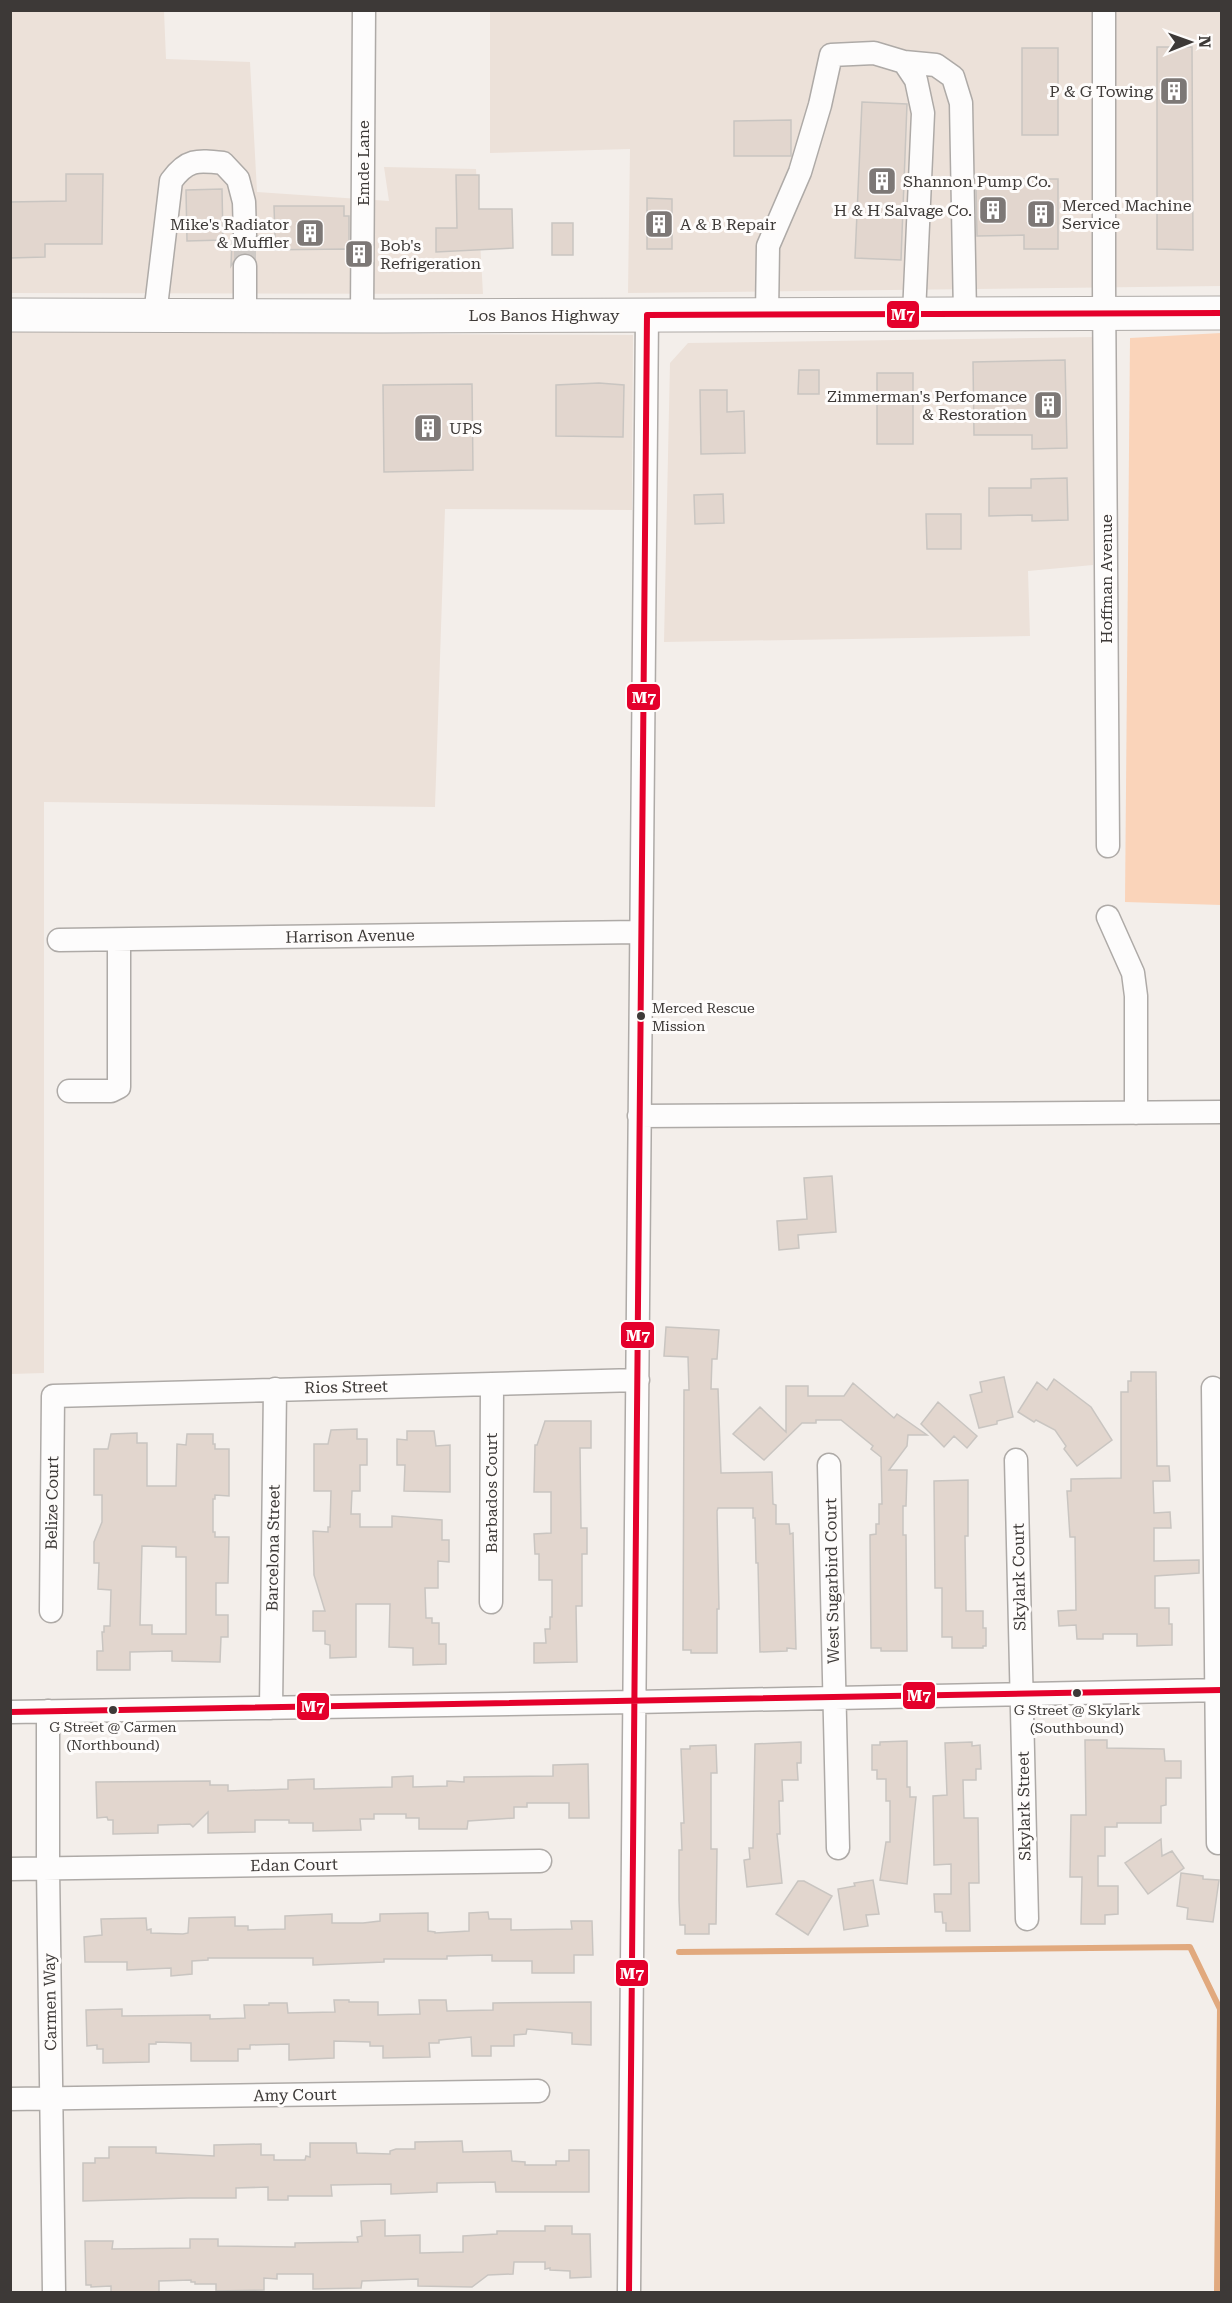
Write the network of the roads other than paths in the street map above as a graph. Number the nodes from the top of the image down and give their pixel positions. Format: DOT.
graph roads {
  1 [pos="364,10"];
  2 [pos="1104,13"];
  3 [pos="904,62"];
  4 [pos="245,236"];
  5 [pos="245,266"];
  6 [pos="1221,312"];
  7 [pos="1104,313"];
  8 [pos="914,314"];
  9 [pos="965,314"];
  10 [pos="10,315"];
  11 [pos="155,315"];
  12 [pos="647,315"];
  13 [pos="767,315"];
  14 [pos="245,316"];
  15 [pos="362,316"];
  16 [pos="1108,846"];
  17 [pos="1108,917"];
  18 [pos="640,932"];
  19 [pos="59,940"];
  20 [pos="119,940"];
  21 [pos="69,1090"];
  22 [pos="1221,1112"];
  23 [pos="1136,1113"];
  24 [pos="639,1116"];
  25 [pos="638,1380"];
  26 [pos="492,1384"];
  27 [pos="1213,1388"];
  28 [pos="275,1389"];
  29 [pos="53,1396"];
  30 [pos="1016,1460"];
  31 [pos="829,1465"];
  32 [pos="491,1602"];
  33 [pos="51,1611"];
  34 [pos="1218,1690"];
  35 [pos="1022,1694"];
  36 [pos="834,1698"];
  37 [pos="635,1702"];
  38 [pos="271,1708"];
  39 [pos="48,1711"];
  40 [pos="10,1712"];
  41 [pos="1218,1843"];
  42 [pos="838,1848"];
  43 [pos="540,1861"];
  44 [pos="48,1868"];
  45 [pos="10,1869"];
  46 [pos="1027,1919"];
  47 [pos="538,2091"];
  48 [pos="51,2098"];
  49 [pos="10,2099"];
  50 [pos="54,2292"];
  51 [pos="629,2292"];
  1 -- 15 [label="street, Emde Lane"];
  2 -- 7 [label="street, Hoffman Avenue"];
  3 -- 8 [label="street"];
  3 -- 9 [label="street"];
  3 -- 13 [label="street"];
  4 -- 11 [label="street"];
  5 -- 14 [label="street"];
  6 -- 7 [label="highway, Los Banos Highway"];
  7 -- 9 [label="highway, Los Banos Highway"];
  7 -- 16 [label="street, Hoffman Avenue"];
  8 -- 9 [label="highway, Los Banos Highway"];
  8 -- 13 [label="highway, Los Banos Highway"];
  10 -- 11 [label="highway, Los Banos Highway"];
  11 -- 14 [label="highway, Los Banos Highway"];
  12 -- 13 [label="highway, Los Banos Highway"];
  12 -- 15 [label="highway, Los Banos Highway"];
  12 -- 18 [label="street"];
  14 -- 15 [label="highway, Los Banos Highway"];
  17 -- 23 [label="street"];
  18 -- 20 [label="street, Harrison Avenue"];
  18 -- 24 [label="street"];
  19 -- 20 [label="street, Harrison Avenue"];
  20 -- 21 [label="street"];
  22 -- 23 [label="street"];
  23 -- 24 [label="street"];
  24 -- 25 [label="street"];
  25 -- 26 [label="street, Rios Street"];
  25 -- 37 [label="street"];
  26 -- 28 [label="street, Rios Street"];
  26 -- 32 [label="street, Barbados Court"];
  27 -- 34 [label="street"];
  28 -- 29 [label="street, Rios Street"];
  28 -- 38 [label="street, Barcelona Street"];
  29 -- 33 [label="street, Belize Court"];
  30 -- 35 [label="street, Skylark Court"];
  31 -- 36 [label="street, West Sugarbird Court"];
  34 -- 35 [label="street"];
  34 -- 41 [label="street"];
  35 -- 36 [label="street"];
  35 -- 46 [label="street, Skylark Street"];
  36 -- 37 [label="street"];
  36 -- 42 [label="street, West Sugarbird Court"];
  37 -- 38 [label="street"];
  37 -- 51 [label="street"];
  38 -- 39 [label="street"];
  39 -- 40 [label="street"];
  39 -- 44 [label="street, Carmen Way"];
  43 -- 44 [label="street, Edan Court"];
  44 -- 45 [label="street, Edan Court"];
  44 -- 48 [label="street, Carmen Way"];
  47 -- 48 [label="street, Amy Court"];
  48 -- 49 [label="street, Amy Court"];
  48 -- 50 [label="street, Carmen Way"];
}
